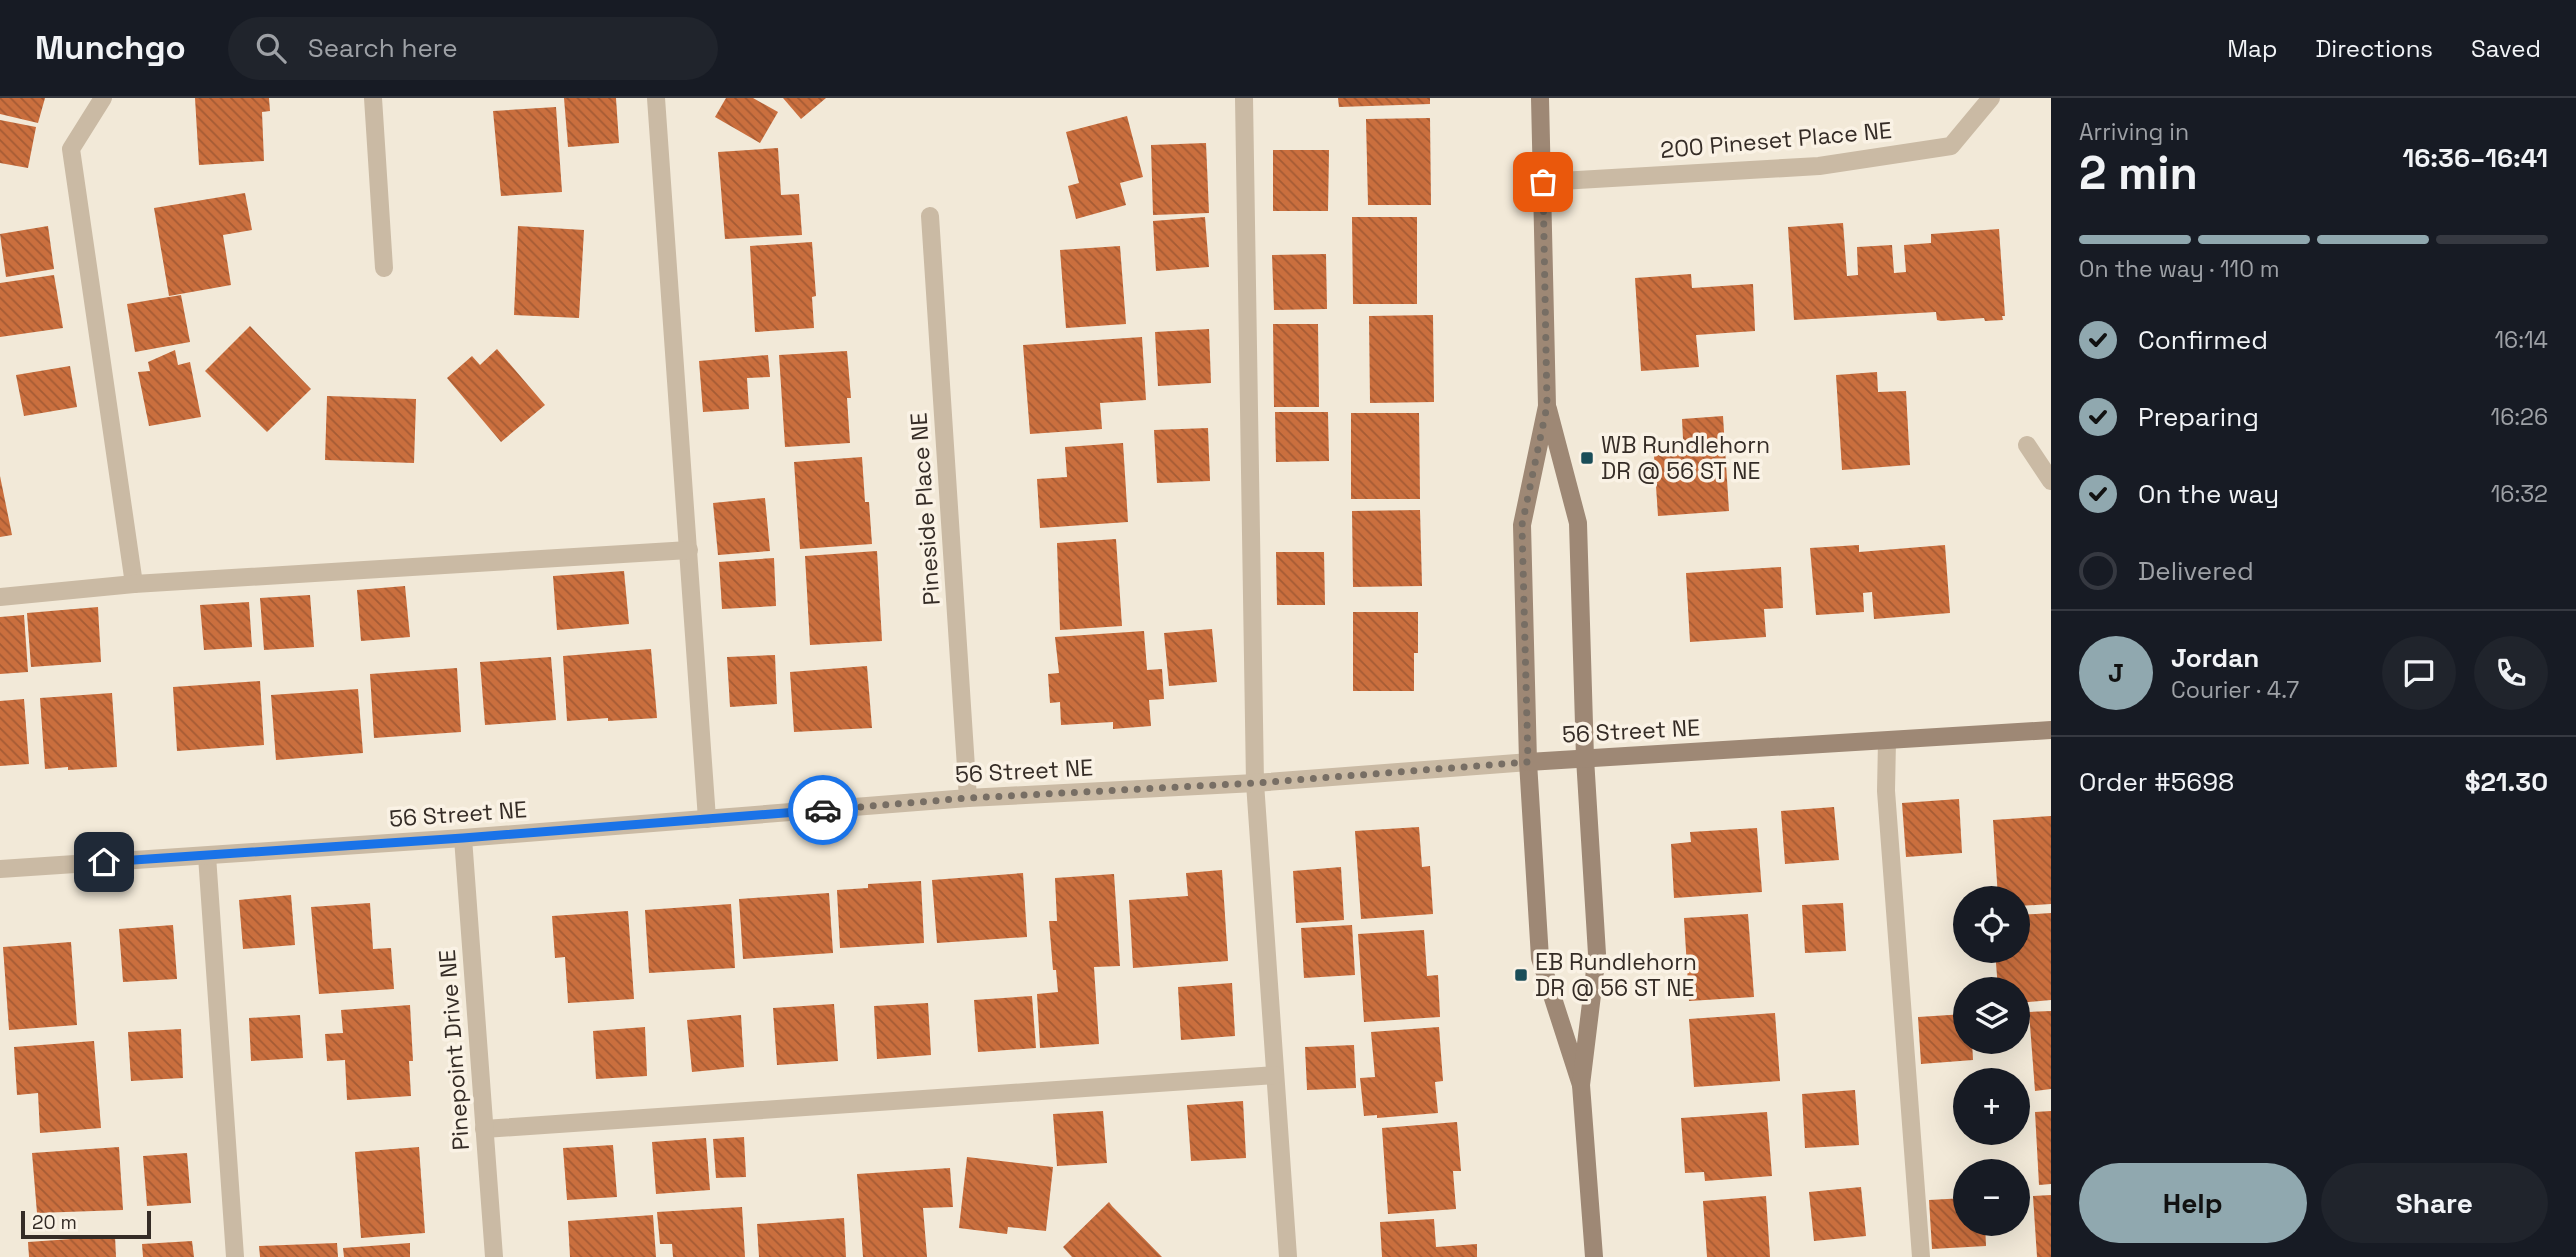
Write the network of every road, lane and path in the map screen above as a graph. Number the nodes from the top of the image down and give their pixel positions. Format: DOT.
graph roads {
  1 [pos="103,98"];
  2 [pos="373,98"];
  3 [pos="656,98"];
  4 [pos="1244,98"];
  5 [pos="1541,98"];
  6 [pos="1991,98"];
  7 [pos="1543,182"];
  8 [pos="930,216"];
  9 [pos="384,268"];
  10 [pos="1547,406"];
  11 [pos="2027,445"];
  12 [pos="2051,481"];
  13 [pos="688,550"];
  14 [pos="134,584"];
  15 [pos="0,597"];
  16 [pos="2051,730"];
  17 [pos="1887,741"];
  18 [pos="1585,758"];
  19 [pos="1528,762"];
  20 [pos="1255,783"];
  21 [pos="968,798"];
  22 [pos="707,819"];
  23 [pos="463,838"];
  24 [pos="208,856"];
  25 [pos="0,869"];
  26 [pos="1275,1075"];
  27 [pos="1581,1086"];
  28 [pos="484,1129"];
  29 [pos="235,1257"];
  30 [pos="494,1257"];
  31 [pos="1288,1257"];
  32 [pos="1594,1257"];
  33 [pos="1921,1257"];
  1 -- 14 [label="street"];
  2 -- 9 [label="street"];
  3 -- 13 [label="street"];
  4 -- 20 [label="street"];
  5 -- 7 [label="street"];
  6 -- 7 [label="street, 200 Pineset Place NE"];
  7 -- 10 [label="street"];
  8 -- 21 [label="street, Pineside Place NE"];
  10 -- 18 [label="street"];
  10 -- 19 [label="street"];
  11 -- 12 [label="street"];
  13 -- 14 [label="street"];
  13 -- 22 [label="street"];
  14 -- 15 [label="street"];
  16 -- 17 [label="street, 56 Street NE"];
  17 -- 18 [label="street, 56 Street NE"];
  17 -- 33 [label="street"];
  18 -- 19 [label="street, 56 Street NE"];
  18 -- 27 [label="street"];
  19 -- 20 [label="street, 56 Street NE"];
  19 -- 27 [label="street"];
  20 -- 21 [label="street, 56 Street NE"];
  20 -- 26 [label="street"];
  21 -- 22 [label="street, 56 Street NE"];
  22 -- 23 [label="street, 56 Street NE"];
  23 -- 24 [label="street, 56 Street NE"];
  23 -- 28 [label="street, Pinepoint Drive NE"];
  24 -- 25 [label="street, 56 Street NE"];
  24 -- 29 [label="street"];
  26 -- 28 [label="street"];
  26 -- 31 [label="street"];
  27 -- 32 [label="street"];
  28 -- 30 [label="street, Pinepoint Drive NE"];
}
